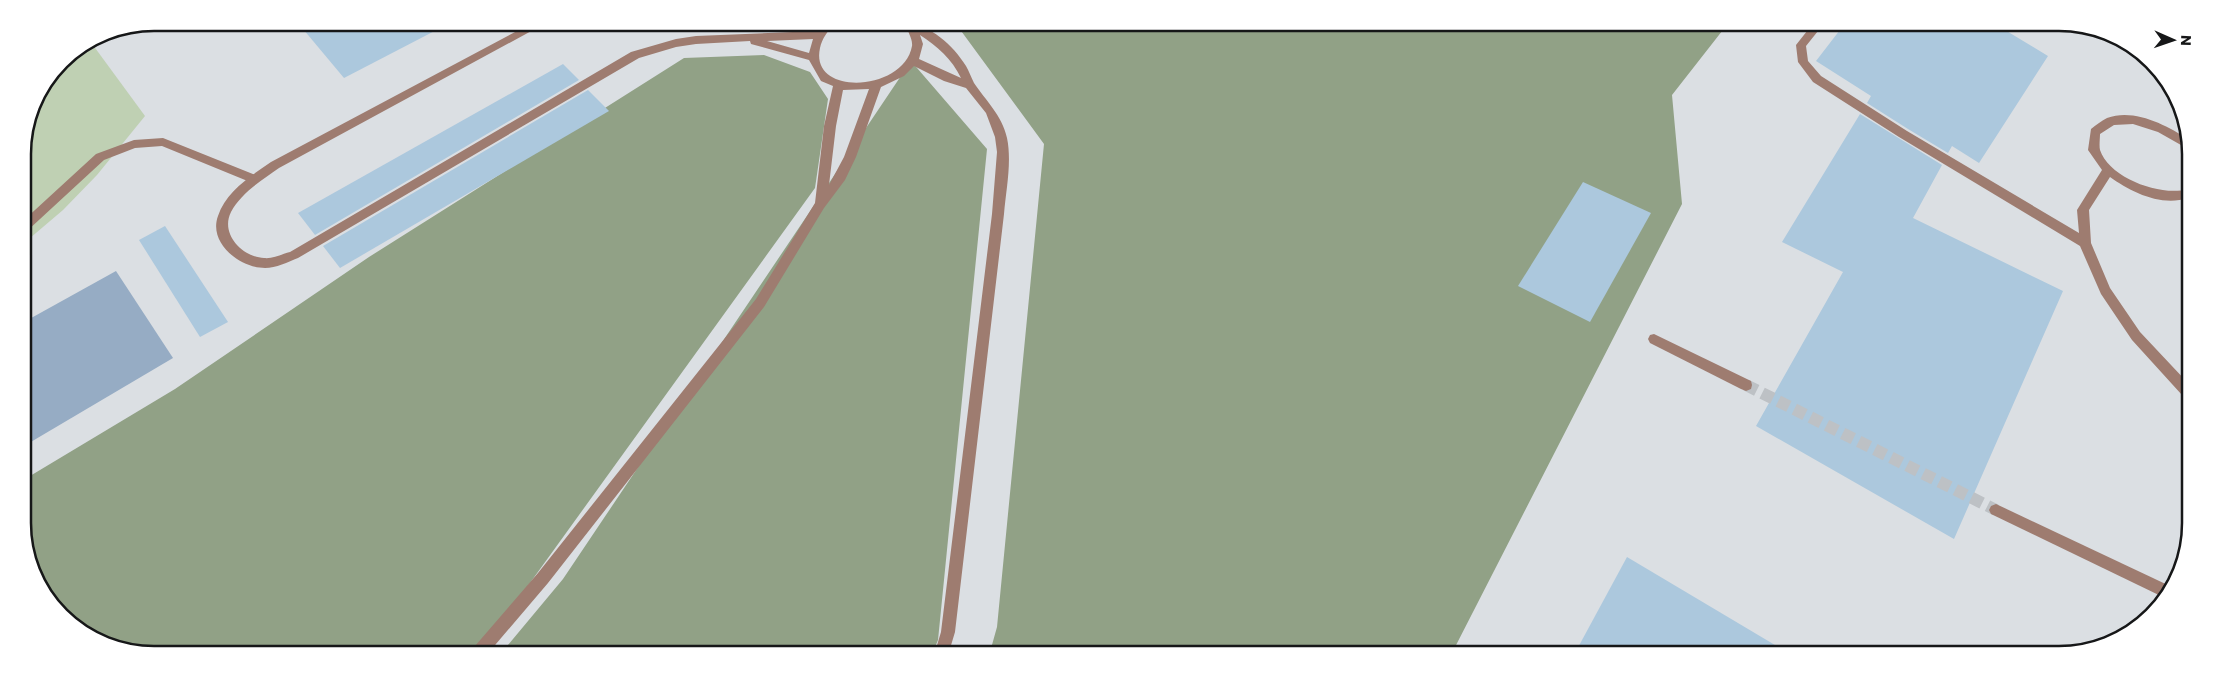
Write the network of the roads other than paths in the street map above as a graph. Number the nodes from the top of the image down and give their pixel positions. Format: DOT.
graph roads {
  1 [pos="1813,31"];
  2 [pos="525,32"];
  3 [pos="822,32"];
  4 [pos="916,32"];
  5 [pos="921,32"];
  6 [pos="819,35"];
  7 [pos="743,38"];
  8 [pos="814,58"];
  9 [pos="913,61"];
  10 [pos="839,85"];
  11 [pos="876,85"];
  12 [pos="970,85"];
  13 [pos="2180,140"];
  14 [pos="2108,170"];
  15 [pos="254,179"];
  16 [pos="2182,195"];
  17 [pos="820,205"];
  18 [pos="32,220"];
  19 [pos="2085,243"];
  20 [pos="1654,339"];
  21 [pos="1746,385"];
  22 [pos="2182,386"];
  23 [pos="1996,510"];
  24 [pos="2162,589"];
  25 [pos="484,646"];
  26 [pos="944,646"];
  1 -- 19 [label="street"];
  2 -- 15 [label="street"];
  3 -- 6 [label="street"];
  4 -- 9 [label="street"];
  5 -- 12 [label="street"];
  6 -- 7 [label="street"];
  6 -- 8 [label="street"];
  7 -- 8 [label="street"];
  7 -- 15 [label="street"];
  8 -- 10 [label="street"];
  9 -- 11 [label="street"];
  9 -- 12 [label="street"];
  10 -- 11 [label="street"];
  10 -- 17 [label="street"];
  11 -- 17 [label="street"];
  12 -- 26 [label="street"];
  13 -- 14 [label="street"];
  14 -- 16 [label="street"];
  14 -- 19 [label="street"];
  15 -- 18 [label="street"];
  17 -- 25 [label="street"];
  19 -- 22 [label="street"];
  20 -- 21 [label="street"];
  23 -- 24 [label="street"];
}
